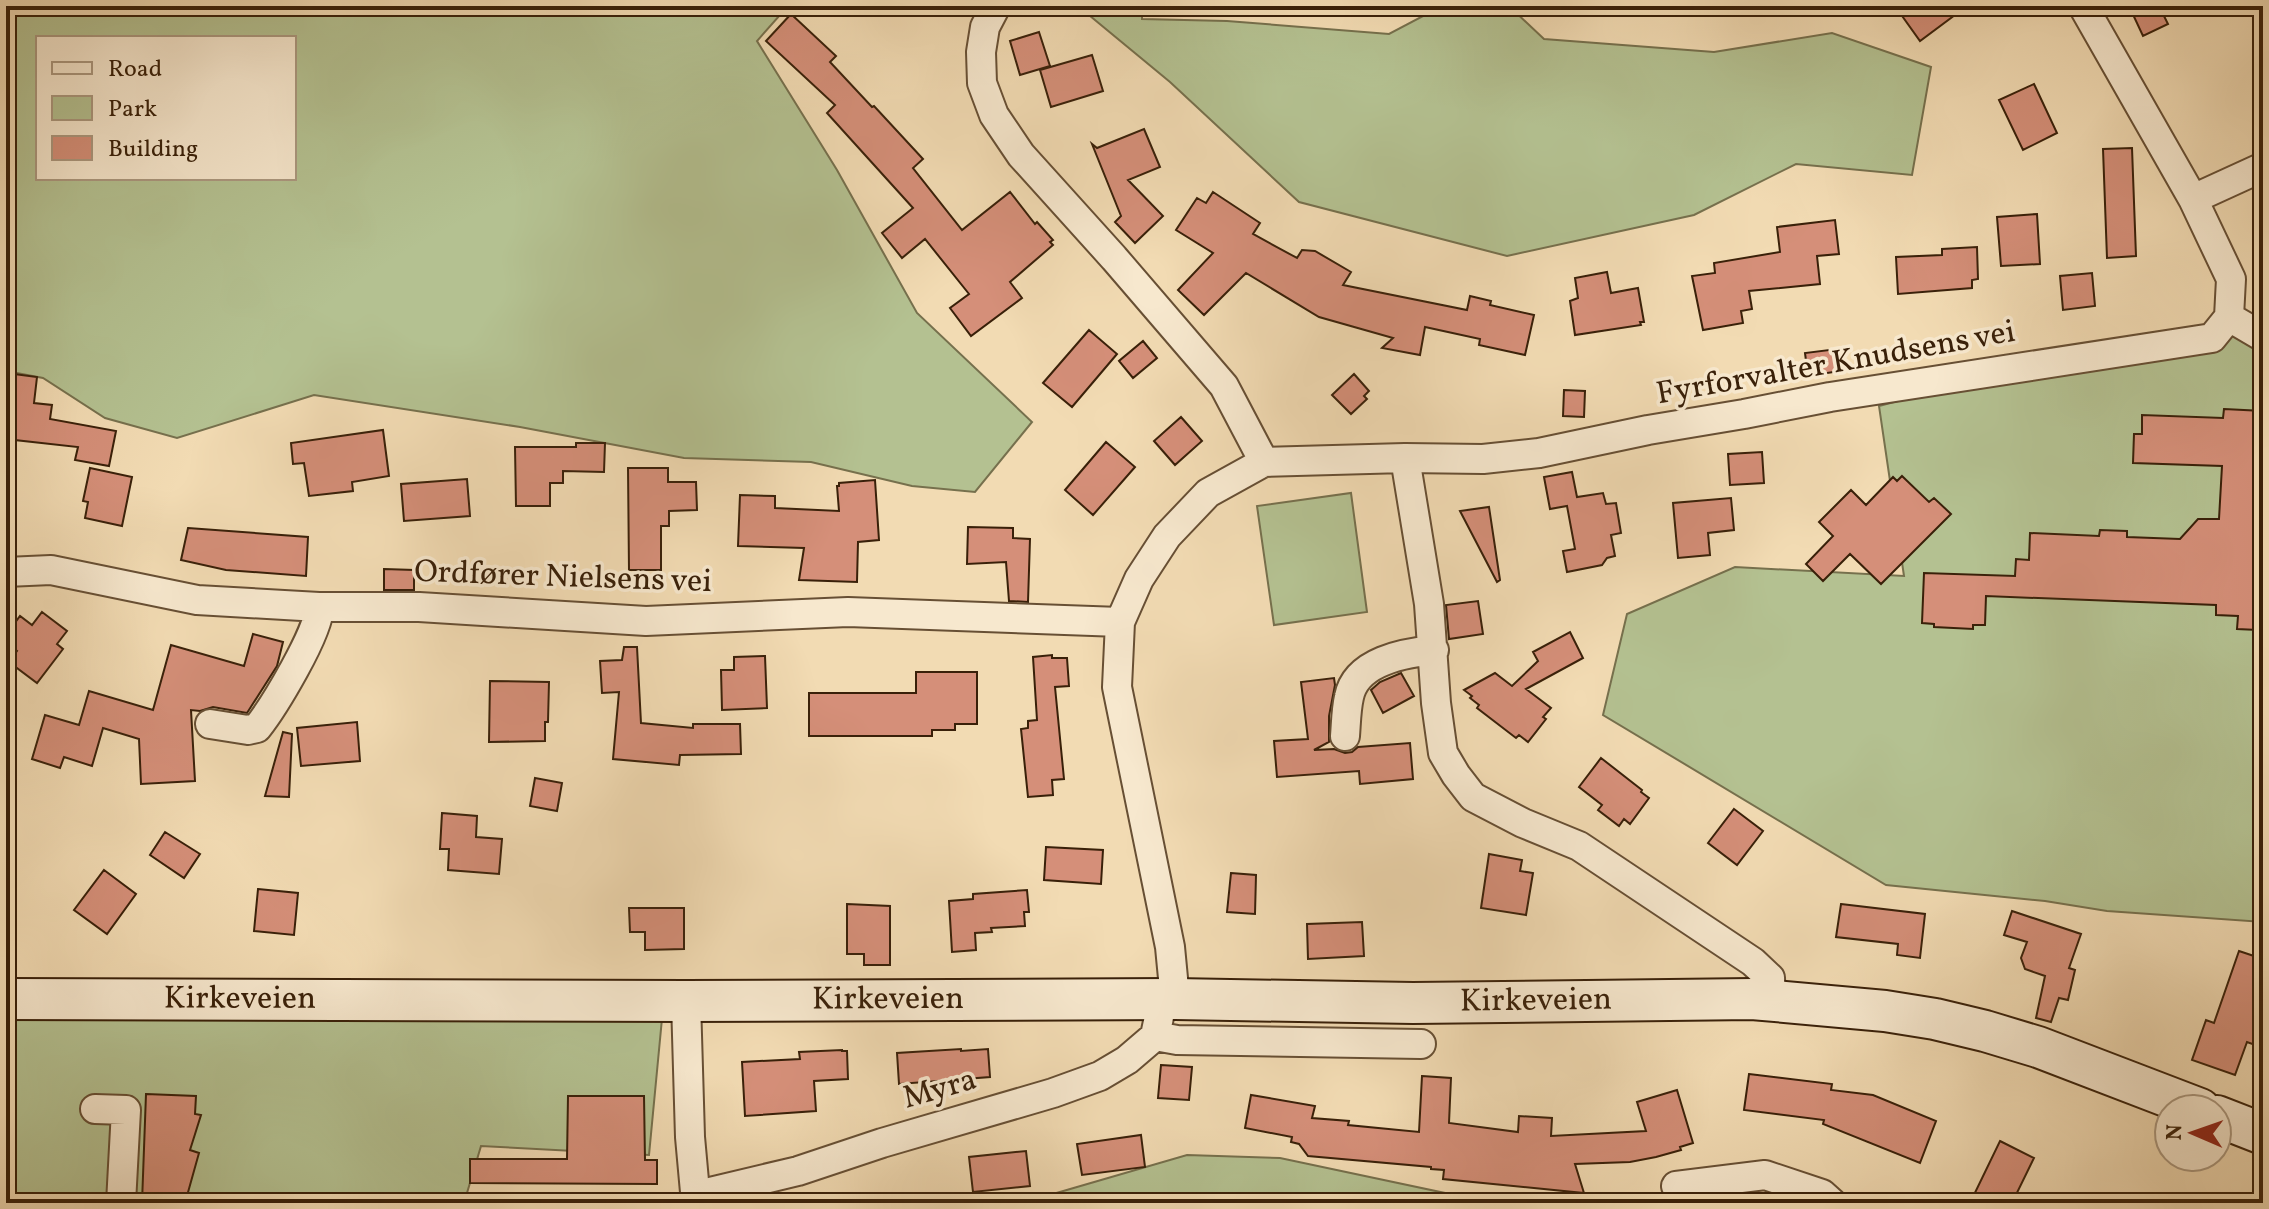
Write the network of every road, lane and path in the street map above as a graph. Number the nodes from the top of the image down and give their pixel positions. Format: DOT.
graph roads {
  1 [pos="996,6"];
  2 [pos="2083,6"];
  3 [pos="2263,167"];
  4 [pos="2193,199"];
  5 [pos="2229,317"];
  6 [pos="2263,337"];
  7 [pos="1405,458"];
  8 [pos="1264,462"];
  9 [pos="6,572"];
  10 [pos="319,607"];
  11 [pos="1120,622"];
  12 [pos="1434,650"];
  13 [pos="210,724"];
  14 [pos="1345,736"];
  15 [pos="6,999"];
  16 [pos="1771,1000"];
  17 [pos="686,1001"];
  18 [pos="1163,1011"];
  19 [pos="1421,1044"];
  20 [pos="2158,1093"];
  21 [pos="95,1109"];
  22 [pos="2233,1122"];
  23 [pos="2263,1134"];
  24 [pos="1676,1186"];
  25 [pos="696,1199"];
  26 [pos="121,1203"];
  27 [pos="1832,1203"];
  1 -- 8 [label="street"];
  2 -- 4 [label="street"];
  3 -- 4 [label="street"];
  4 -- 5 [label="street"];
  5 -- 6 [label="street"];
  5 -- 7 [label="street, Fyrforvalter Knudsens vei"];
  7 -- 8 [label="street, Fyrforvalter Knudsens vei"];
  7 -- 12 [label="street"];
  8 -- 11 [label="street, Fyrforvalter Knudsens vei"];
  9 -- 10 [label="street, Ordfører Nielsens vei"];
  10 -- 11 [label="street, Ordfører Nielsens vei"];
  10 -- 13 [label="street"];
  11 -- 18 [label="street, Fyrforvalter Knudsens vei"];
  12 -- 14 [label="street"];
  12 -- 16 [label="street"];
  15 -- 17 [label="main road, Kirkeveien"];
  16 -- 18 [label="main road, Kirkeveien"];
  16 -- 20 [label="main road, Kirkeveien"];
  17 -- 18 [label="main road, Kirkeveien"];
  17 -- 25 [label="street"];
  18 -- 19 [label="street"];
  18 -- 25 [label="street, Myra"];
  21 -- 26 [label="street"];
  22 -- 23 [label="main road"];
  24 -- 27 [label="street"];
}
